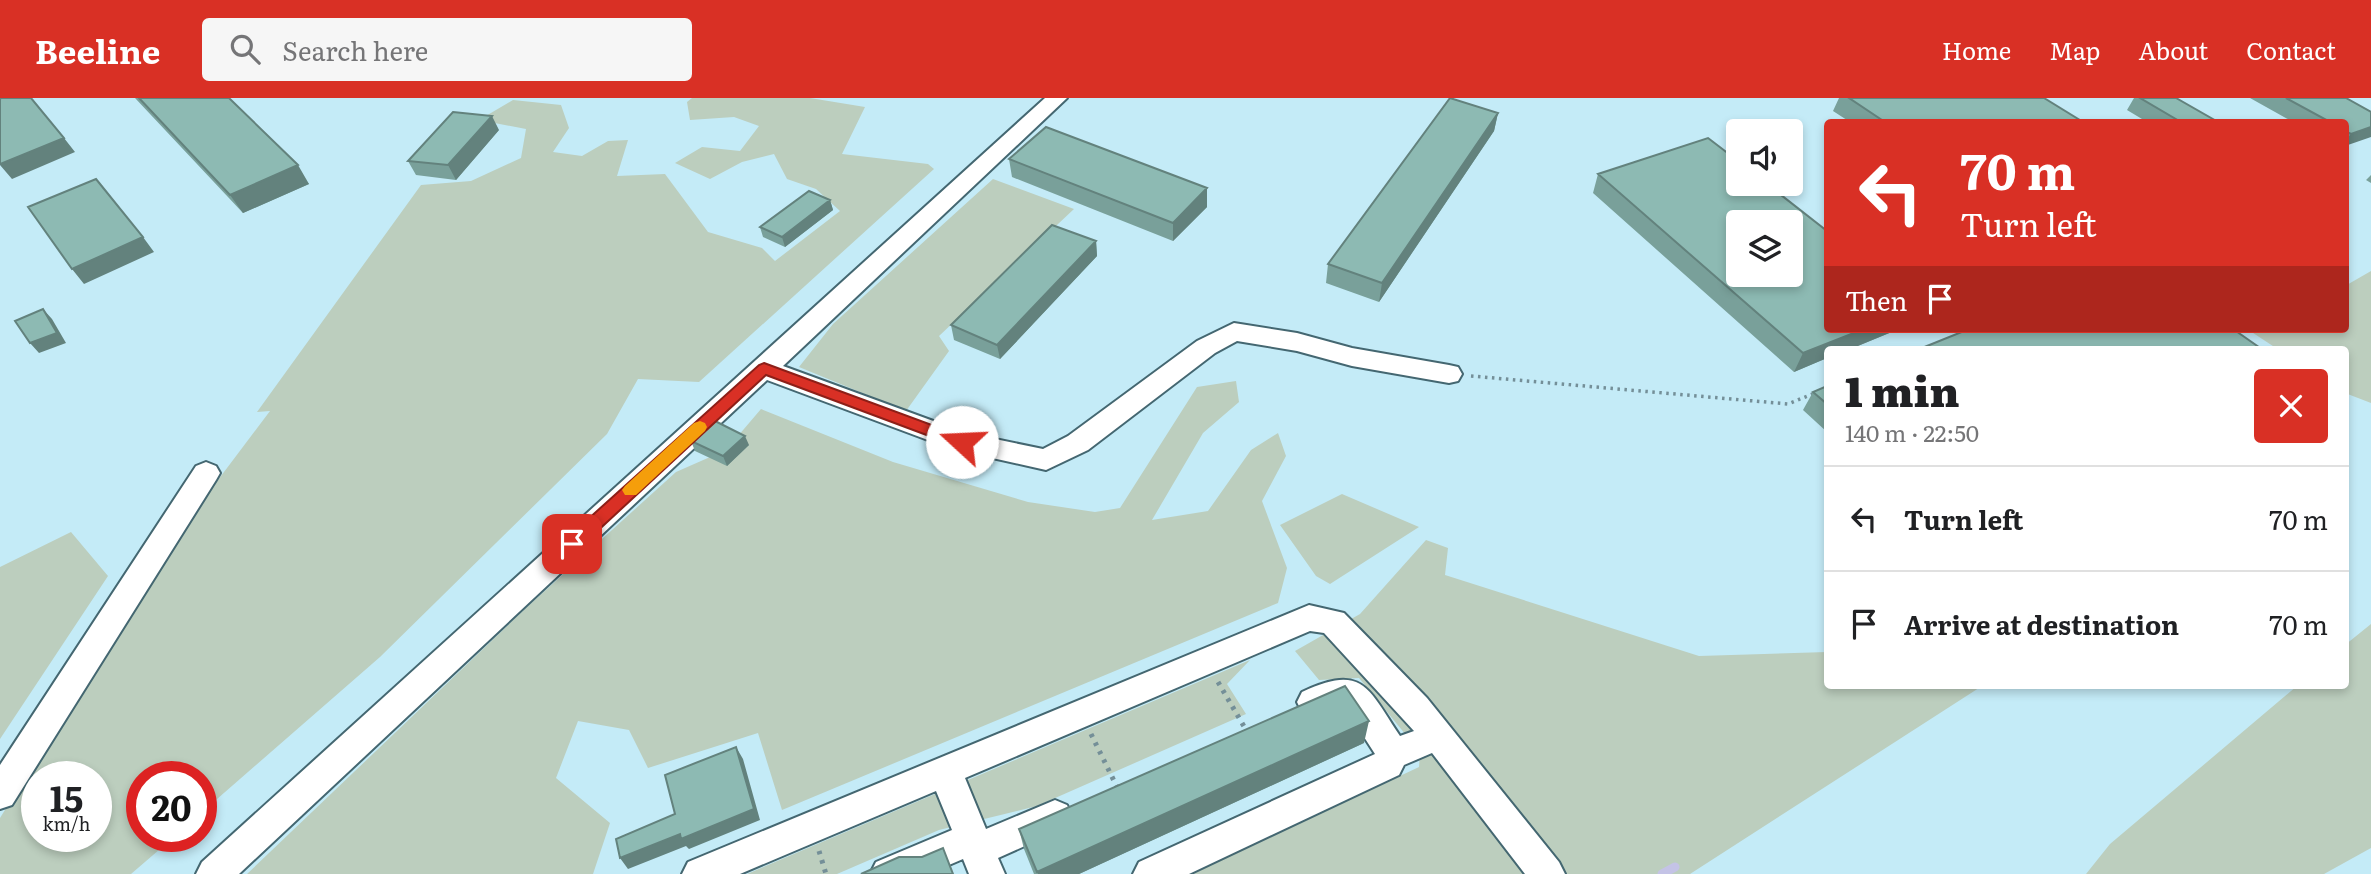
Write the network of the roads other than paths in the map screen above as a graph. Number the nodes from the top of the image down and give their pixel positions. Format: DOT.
graph roads {
  1 [pos="1057,98"];
  2 [pos="764,369"];
  3 [pos="1449,374"];
  4 [pos="206,473"];
  5 [pos="1284,715"];
  6 [pos="1437,736"];
  7 [pos="1391,755"];
  8 [pos="945,771"];
  9 [pos="0,794"];
  10 [pos="1084,803"];
  11 [pos="979,854"];
  12 [pos="214,874"];
  13 [pos="700,874"];
  14 [pos="888,874"];
  15 [pos="1151,874"];
  16 [pos="1547,874"];
  1 -- 2 [label="street"];
  2 -- 3 [label="street"];
  2 -- 12 [label="street"];
  4 -- 9 [label="street"];
  5 -- 7 [label="street"];
  6 -- 7 [label="street"];
  6 -- 8 [label="street"];
  6 -- 16 [label="street"];
  7 -- 15 [label="street"];
  8 -- 11 [label="street"];
  8 -- 13 [label="street"];
  10 -- 11 [label="street"];
  11 -- 14 [label="street"];
}
